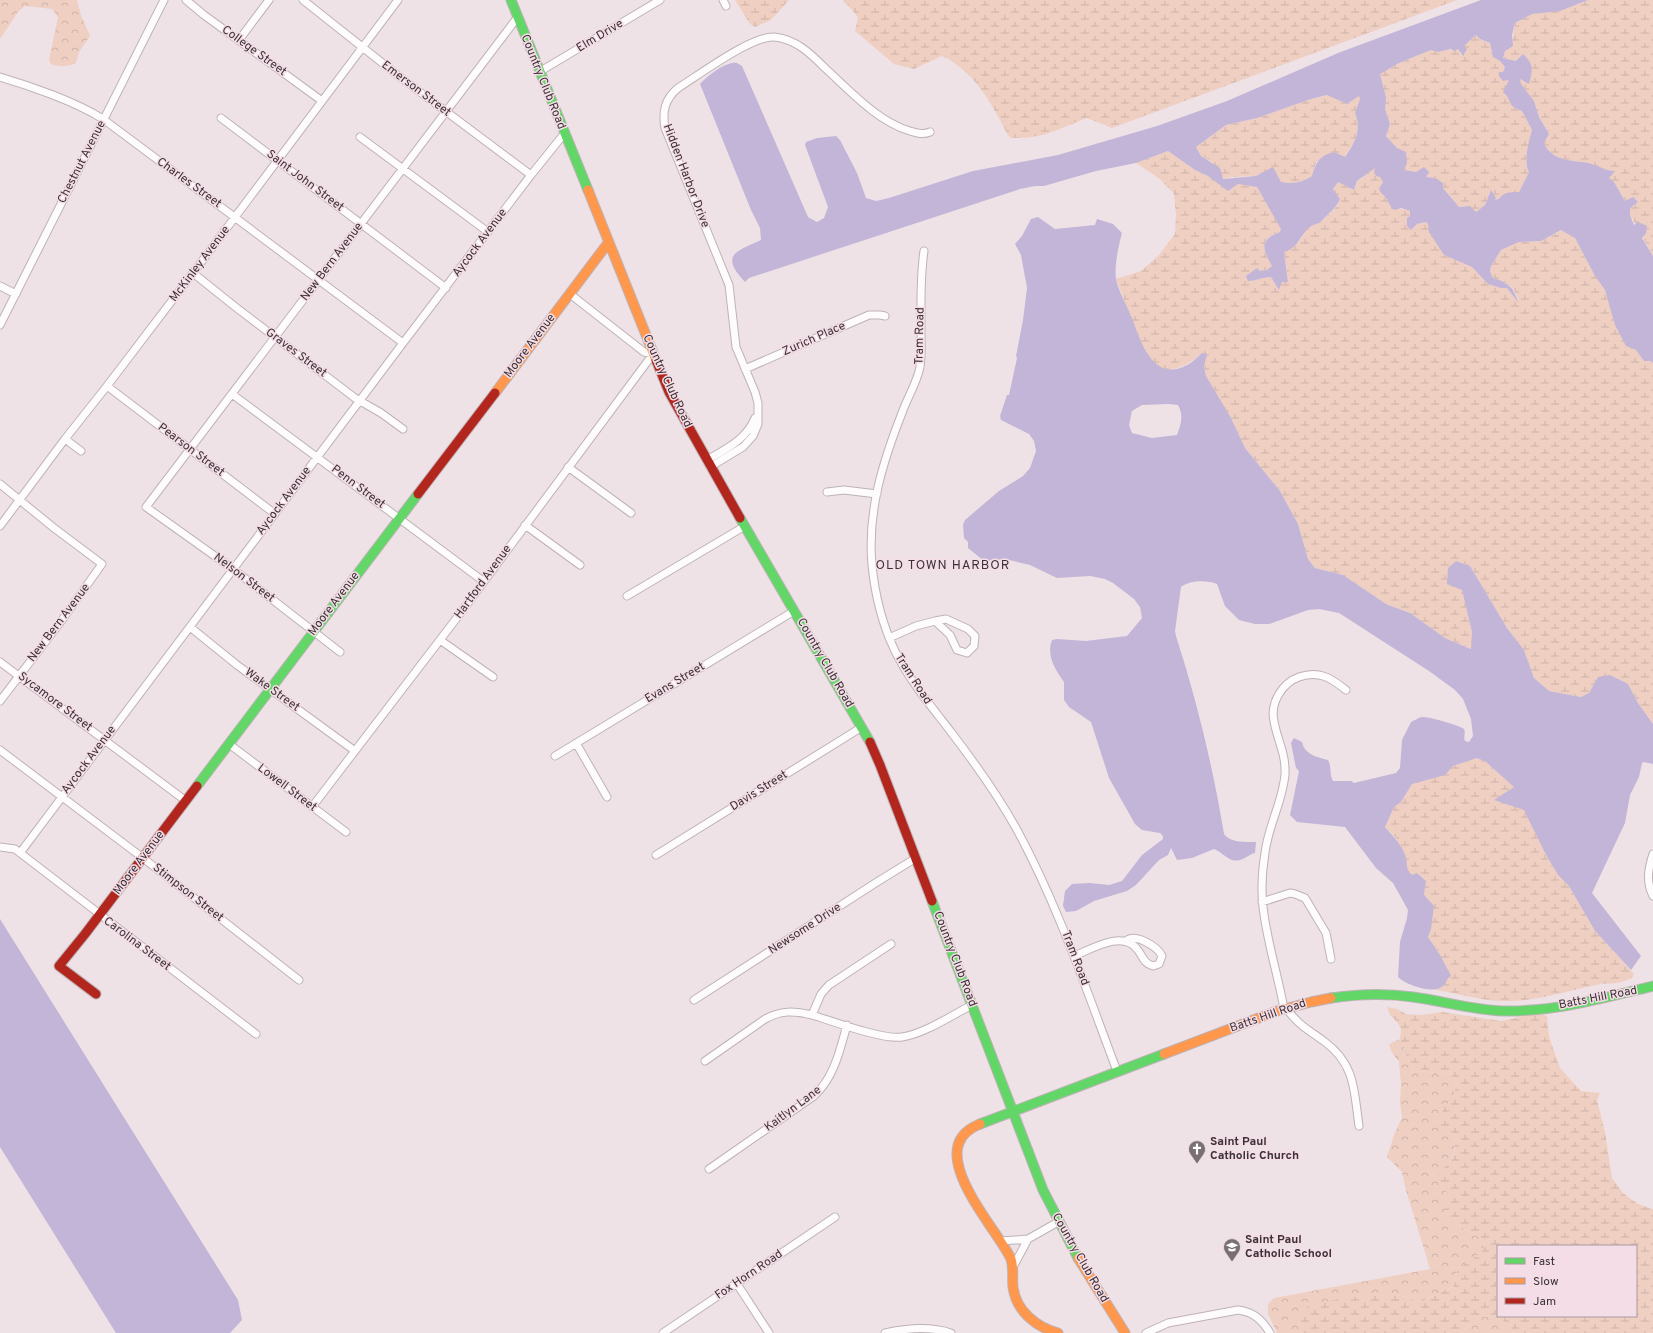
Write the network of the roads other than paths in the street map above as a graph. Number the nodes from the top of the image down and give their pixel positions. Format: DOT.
graph roads {
  1 [pos="164,0"];
  2 [pos="186,0"];
  3 [pos="269,0"];
  4 [pos="303,0"];
  5 [pos="398,0"];
  6 [pos="511,0"];
  7 [pos="660,0"];
  8 [pos="518,18"];
  9 [pos="239,40"];
  10 [pos="363,47"];
  11 [pos="540,72"];
  12 [pos="0,78"];
  13 [pos="322,101"];
  14 [pos="446,111"];
  15 [pos="221,118"];
  16 [pos="104,119"];
  17 [pos="930,132"];
  18 [pos="564,134"];
  19 [pos="360,137"];
  20 [pos="277,161"];
  21 [pos="402,169"];
  22 [pos="531,175"];
  23 [pos="235,217"];
  24 [pos="361,224"];
  25 [pos="488,232"];
  26 [pos="608,243"];
  27 [pos="924,251"];
  28 [pos="194,272"];
  29 [pos="319,280"];
  30 [pos="0,286"];
  31 [pos="446,288"];
  32 [pos="16,294"];
  33 [pos="570,294"];
  34 [pos="884,316"];
  35 [pos="0,325"];
  36 [pos="275,338"];
  37 [pos="403,343"];
  38 [pos="653,354"];
  39 [pos="745,369"];
  40 [pos="107,386"];
  41 [pos="232,394"];
  42 [pos="360,401"];
  43 [pos="403,429"];
  44 [pos="65,439"];
  45 [pos="190,450"];
  46 [pos="81,451"];
  47 [pos="317,457"];
  48 [pos="708,464"];
  49 [pos="568,467"];
  50 [pos="0,484"];
  51 [pos="826,492"];
  52 [pos="877,494"];
  53 [pos="19,500"];
  54 [pos="146,507"];
  55 [pos="631,513"];
  56 [pos="275,514"];
  57 [pos="399,518"];
  58 [pos="524,525"];
  59 [pos="0,526"];
  60 [pos="745,526"];
  61 [pos="580,565"];
  62 [pos="233,569"];
  63 [pos="483,581"];
  64 [pos="627,596"];
  65 [pos="794,611"];
  66 [pos="935,621"];
  67 [pos="190,627"];
  68 [pos="313,632"];
  69 [pos="889,638"];
  70 [pos="440,640"];
  71 [pos="340,652"];
  72 [pos="0,662"];
  73 [pos="20,676"];
  74 [pos="493,678"];
  75 [pos="270,688"];
  76 [pos="1346,690"];
  77 [pos="0,701"];
  78 [pos="862,727"];
  79 [pos="105,740"];
  80 [pos="576,743"];
  81 [pos="229,744"];
  82 [pos="0,750"];
  83 [pos="355,751"];
  84 [pos="555,756"];
  85 [pos="62,796"];
  86 [pos="607,797"];
  87 [pos="186,801"];
  88 [pos="312,807"];
  89 [pos="346,832"];
  90 [pos="0,847"];
  91 [pos="20,853"];
  92 [pos="1653,854"];
  93 [pos="656,855"];
  94 [pos="143,858"];
  95 [pos="916,858"];
  96 [pos="1653,896"];
  97 [pos="1262,902"];
  98 [pos="99,915"];
  99 [pos="1126,941"];
  100 [pos="891,944"];
  101 [pos="1074,956"];
  102 [pos="1331,959"];
  103 [pos="298,980"];
  104 [pos="1653,986"];
  105 [pos="96,994"];
  106 [pos="694,1000"];
  107 [pos="972,1006"];
  108 [pos="1285,1008"];
  109 [pos="812,1015"];
  110 [pos="847,1025"];
  111 [pos="256,1034"];
  112 [pos="705,1061"];
  113 [pos="1117,1071"];
  114 [pos="1013,1111"];
  115 [pos="1359,1126"];
  116 [pos="709,1169"];
  117 [pos="835,1217"];
  118 [pos="1058,1222"];
  119 [pos="1028,1239"];
  120 [pos="1001,1241"];
  121 [pos="1013,1267"];
  122 [pos="737,1284"];
  123 [pos="663,1333"];
  124 [pos="769,1333"];
  125 [pos="885,1333"];
  126 [pos="951,1333"];
  127 [pos="1058,1333"];
  128 [pos="1125,1333"];
  129 [pos="1146,1333"];
  130 [pos="1270,1333"];
  1 -- 16 [label="street, Chestnut Avenue"];
  2 -- 9 [label="street, College Street"];
  3 -- 9 [label="street"];
  4 -- 10 [label="street, Emerson Street"];
  5 -- 10 [label="street, McKinley Avenue"];
  6 -- 8 [label="street, Country Club Road"];
  7 -- 11 [label="street, Elm Drive"];
  8 -- 11 [label="street, Country Club Road"];
  8 -- 14 [label="street, New Bern Avenue"];
  9 -- 13 [label="street, College Street"];
  10 -- 13 [label="street, McKinley Avenue"];
  10 -- 14 [label="street, Emerson Street"];
  11 -- 18 [label="street, Country Club Road"];
  12 -- 16 [label="street, Charles Street"];
  13 -- 20 [label="street, McKinley Avenue"];
  14 -- 21 [label="street, New Bern Avenue"];
  14 -- 22 [label="street, Emerson Street"];
  15 -- 20 [label="street, Saint John Street"];
  16 -- 23 [label="street, Charles Street"];
  16 -- 32 [label="street, Chestnut Avenue"];
  17 -- 39 [label="street, Hidden Harbor Drive"];
  18 -- 22 [label="street, Aycock Avenue"];
  18 -- 26 [label="street, Country Club Road"];
  19 -- 21 [label="street"];
  20 -- 23 [label="street, McKinley Avenue"];
  20 -- 24 [label="street, Saint John Street"];
  21 -- 24 [label="street, New Bern Avenue"];
  21 -- 25 [label="street"];
  22 -- 25 [label="street, Aycock Avenue"];
  23 -- 28 [label="street, McKinley Avenue"];
  23 -- 29 [label="street, Charles Street"];
  24 -- 29 [label="street, New Bern Avenue"];
  24 -- 31 [label="street, Saint John Street"];
  25 -- 31 [label="street, Aycock Avenue"];
  26 -- 33 [label="street, Moore Avenue"];
  26 -- 38 [label="street, Country Club Road"];
  27 -- 52 [label="street, Tram Road"];
  28 -- 36 [label="street, Graves Street"];
  28 -- 40 [label="street, McKinley Avenue"];
  29 -- 36 [label="street, New Bern Avenue"];
  29 -- 37 [label="street, Charles Street"];
  30 -- 32 [label="street"];
  31 -- 37 [label="street, Aycock Avenue"];
  32 -- 35 [label="street, Chestnut Avenue"];
  33 -- 38 [label="street"];
  33 -- 57 [label="street, Moore Avenue"];
  34 -- 39 [label="street, Zurich Place"];
  36 -- 41 [label="street, New Bern Avenue"];
  36 -- 42 [label="street, Graves Street"];
  37 -- 42 [label="street, Aycock Avenue"];
  38 -- 48 [label="street, Country Club Road"];
  38 -- 49 [label="street, Hartford Avenue"];
  39 -- 48 [label="street, Hidden Harbor Drive"];
  40 -- 44 [label="street, McKinley Avenue"];
  40 -- 45 [label="street, Pearson Street"];
  41 -- 45 [label="street, New Bern Avenue"];
  41 -- 47 [label="street, Penn Street"];
  42 -- 43 [label="street, Graves Street"];
  42 -- 47 [label="street, Aycock Avenue"];
  44 -- 46 [label="street"];
  44 -- 53 [label="street, McKinley Avenue"];
  45 -- 54 [label="street, New Bern Avenue"];
  45 -- 56 [label="street, Pearson Street"];
  47 -- 56 [label="street, Aycock Avenue"];
  47 -- 57 [label="street, Penn Street"];
  48 -- 60 [label="street, Country Club Road"];
  49 -- 55 [label="street"];
  49 -- 58 [label="street, Hartford Avenue"];
  50 -- 53 [label="street"];
  51 -- 52 [label="street"];
  52 -- 69 [label="street, Tram Road"];
  53 -- 59 [label="street, McKinley Avenue"];
  53 -- 73 [label="street, New Bern Avenue"];
  54 -- 62 [label="street, Nelson Street"];
  56 -- 62 [label="street, Aycock Avenue"];
  57 -- 63 [label="street, Penn Street"];
  57 -- 68 [label="street, Moore Avenue"];
  58 -- 61 [label="street"];
  58 -- 63 [label="street, Hartford Avenue"];
  60 -- 64 [label="street"];
  60 -- 65 [label="street, Country Club Road"];
  62 -- 67 [label="street, Aycock Avenue"];
  62 -- 68 [label="street, Nelson Street"];
  63 -- 70 [label="street, Hartford Avenue"];
  65 -- 78 [label="street, Country Club Road"];
  65 -- 80 [label="street, Evans Street"];
  66 -- 66 [label="street"];
  66 -- 69 [label="street"];
  67 -- 75 [label="street, Wake Street"];
  67 -- 79 [label="street, Aycock Avenue"];
  68 -- 71 [label="street, Nelson Street"];
  68 -- 75 [label="street, Moore Avenue"];
  69 -- 101 [label="street, Tram Road"];
  70 -- 74 [label="street"];
  70 -- 83 [label="street, Hartford Avenue"];
  72 -- 73 [label="street, Sycamore Street"];
  73 -- 77 [label="street, New Bern Avenue"];
  73 -- 79 [label="street, Sycamore Street"];
  75 -- 81 [label="street, Moore Avenue"];
  75 -- 83 [label="street, Wake Street"];
  76 -- 97 [label="street"];
  78 -- 93 [label="street, Davis Street"];
  78 -- 95 [label="street, Country Club Road"];
  79 -- 85 [label="street, Aycock Avenue"];
  79 -- 87 [label="street, Sycamore Street"];
  80 -- 84 [label="street, Evans Street"];
  80 -- 86 [label="street"];
  81 -- 87 [label="street, Moore Avenue"];
  81 -- 88 [label="street, Lowell Street"];
  82 -- 85 [label="street, Stimpson Street"];
  83 -- 88 [label="street, Hartford Avenue"];
  85 -- 91 [label="street, Aycock Avenue"];
  85 -- 94 [label="street, Stimpson Street"];
  87 -- 94 [label="street, Moore Avenue"];
  88 -- 89 [label="street, Lowell Street"];
  90 -- 91 [label="street"];
  91 -- 98 [label="street, Carolina Street"];
  92 -- 96 [label="street"];
  94 -- 98 [label="street, Moore Avenue"];
  94 -- 103 [label="street, Stimpson Street"];
  95 -- 106 [label="street, Newsome Drive"];
  95 -- 107 [label="street, Country Club Road"];
  97 -- 102 [label="street"];
  97 -- 108 [label="street"];
  98 -- 105 [label="street, Moore Avenue"];
  98 -- 111 [label="street, Carolina Street"];
  99 -- 99 [label="street"];
  99 -- 101 [label="street"];
  100 -- 109 [label="street"];
  101 -- 113 [label="street, Tram Road"];
  104 -- 108 [label="street, Batts Hill Road"];
  107 -- 110 [label="street"];
  107 -- 114 [label="street, Country Club Road"];
  108 -- 113 [label="street, Batts Hill Road"];
  108 -- 115 [label="street"];
  109 -- 110 [label="street"];
  109 -- 112 [label="street"];
  110 -- 116 [label="street, Kaitlyn Lane"];
  113 -- 114 [label="street, Batts Hill Road"];
  114 -- 118 [label="street, Country Club Road"];
  114 -- 120 [label="street, Batts Hill Road"];
  117 -- 122 [label="street, Fox Horn Road"];
  118 -- 119 [label="street"];
  118 -- 128 [label="street, Country Club Road"];
  119 -- 120 [label="street"];
  119 -- 121 [label="street"];
  120 -- 121 [label="street, Batts Hill Road"];
  121 -- 127 [label="street"];
  122 -- 123 [label="street, Fox Horn Road"];
  122 -- 124 [label="street"];
  125 -- 126 [label="street"];
  129 -- 130 [label="street"];
}
